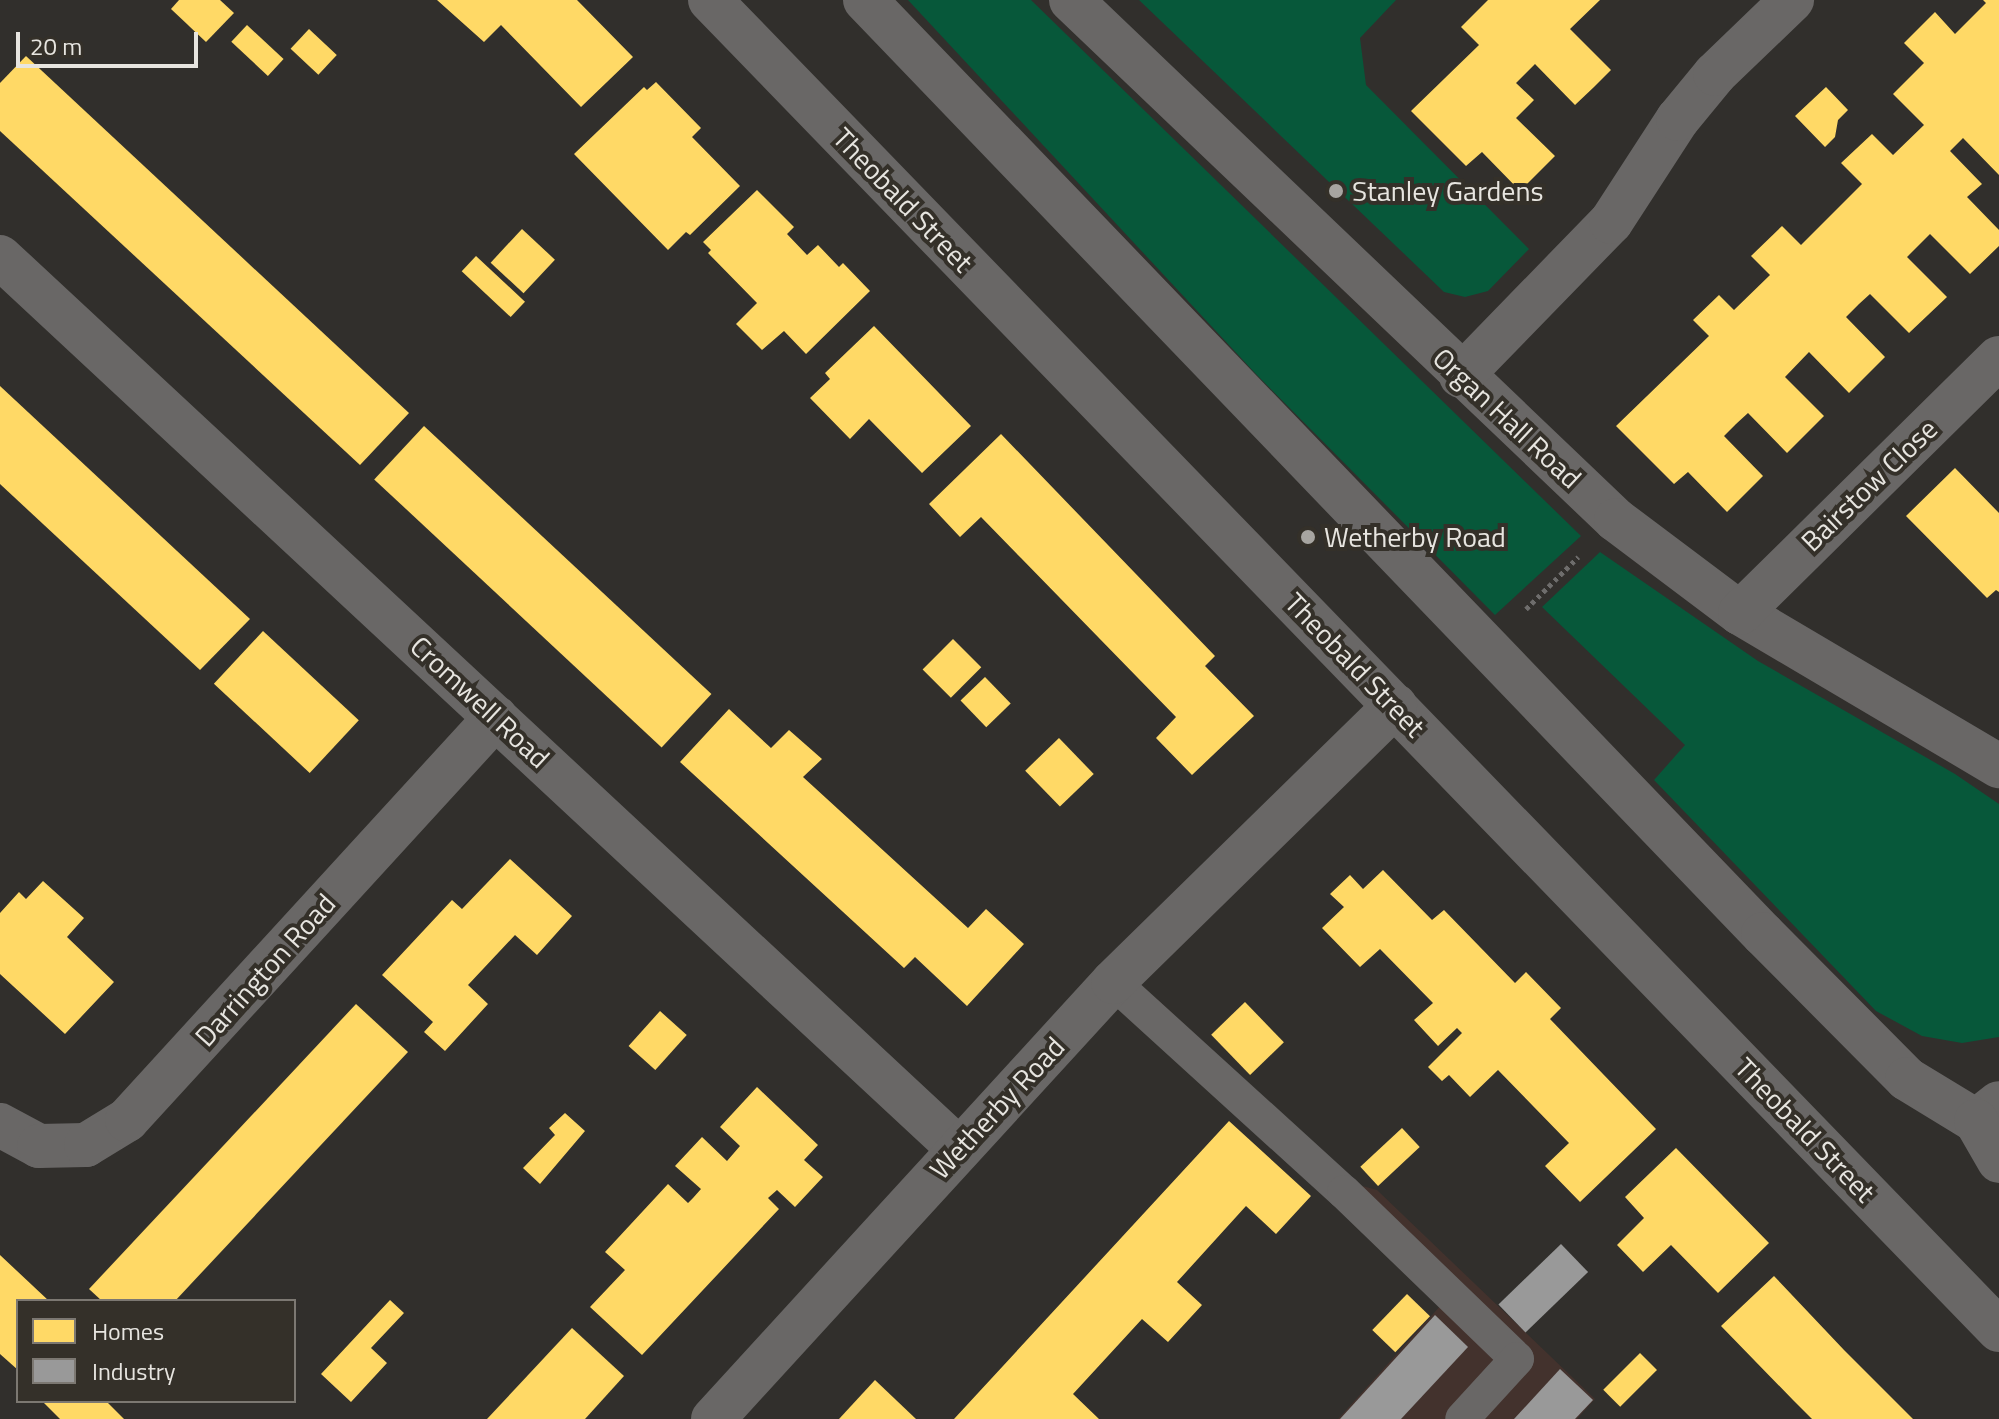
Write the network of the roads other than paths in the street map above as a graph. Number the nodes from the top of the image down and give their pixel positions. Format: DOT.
graph roads {
  1 [pos="710,0"];
  2 [pos="865,0"];
  3 [pos="1071,0"];
  4 [pos="1792,0"];
  5 [pos="0,257"];
  6 [pos="1999,358"];
  7 [pos="1461,376"];
  8 [pos="1740,613"];
  9 [pos="1395,706"];
  10 [pos="496,717"];
  11 [pos="1999,766"];
  12 [pos="1113,982"];
  13 [pos="1988,1112"];
  14 [pos="0,1125"];
  15 [pos="959,1149"];
  16 [pos="1999,1161"];
  17 [pos="1999,1330"];
  18 [pos="713,1419"];
  19 [pos="1462,1419"];
  1 -- 9 [label="street, Theobald Street"];
  2 -- 13 [label="street"];
  3 -- 7 [label="street, Organ Hall Road"];
  4 -- 7 [label="street"];
  5 -- 10 [label="street, Cromwell Road"];
  6 -- 8 [label="street, Bairstow Close"];
  7 -- 8 [label="street, Organ Hall Road"];
  8 -- 11 [label="street, Organ Hall Road"];
  9 -- 12 [label="street, Wetherby Road"];
  9 -- 17 [label="street, Theobald Street"];
  10 -- 14 [label="street, Darrington Road"];
  10 -- 15 [label="street, Cromwell Road"];
  12 -- 15 [label="street, Wetherby Road"];
  12 -- 19 [label="lane"];
  13 -- 16 [label="street"];
  15 -- 18 [label="street, Wetherby Road"];
}
